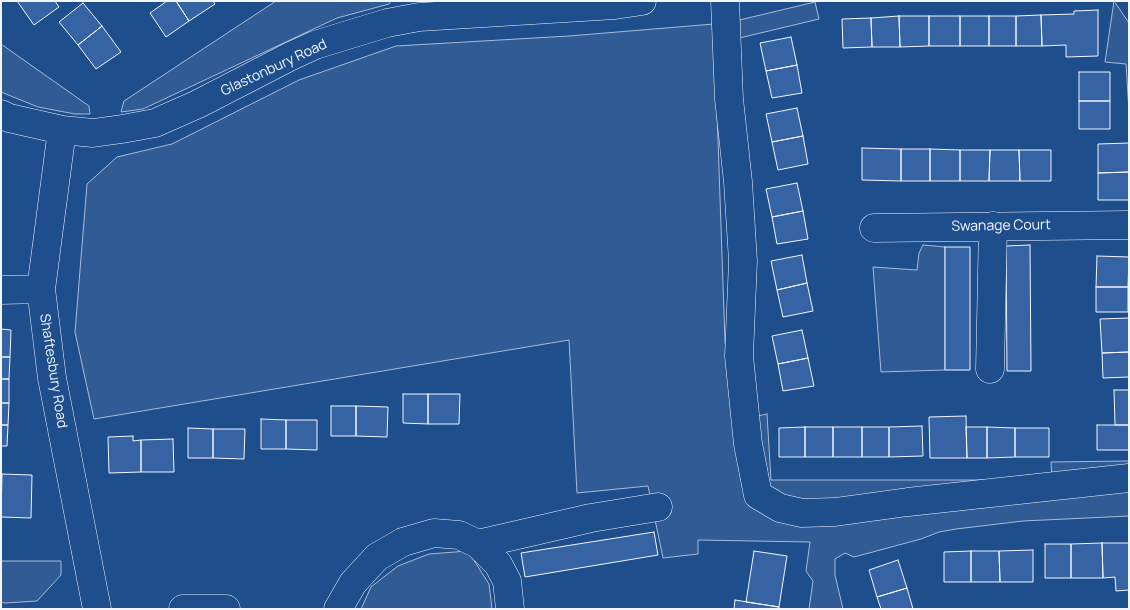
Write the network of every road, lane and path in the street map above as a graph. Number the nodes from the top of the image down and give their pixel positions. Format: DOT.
graph roads {
  1 [pos="642,1"];
  2 [pos="726,1"];
  3 [pos="418,9"];
  4 [pos="1,114"];
  5 [pos="62,130"];
  6 [pos="1129,225"];
  7 [pos="992,226"];
  8 [pos="874,228"];
  9 [pos="41,289"];
  10 [pos="1,290"];
  11 [pos="990,369"];
  12 [pos="1129,478"];
  13 [pos="658,507"];
  14 [pos="478,544"];
  15 [pos="97,609"];
  16 [pos="184,609"];
  17 [pos="226,609"];
  18 [pos="338,609"];
  19 [pos="510,609"];
  1 -- 3 [label="street, Glastonbury Road"];
  2 -- 12 [label="street"];
  3 -- 5 [label="street, Glastonbury Road"];
  4 -- 5 [label="street, Glastonbury Road"];
  5 -- 9 [label="street, Shaftesbury Road"];
  6 -- 7 [label="street, Swanage Court"];
  7 -- 8 [label="street, Swanage Court"];
  7 -- 11 [label="street"];
  9 -- 10 [label="street"];
  9 -- 15 [label="street, Shaftesbury Road"];
  13 -- 14 [label="street"];
  14 -- 18 [label="street"];
  14 -- 19 [label="street"];
  16 -- 17 [label="street"];
}
